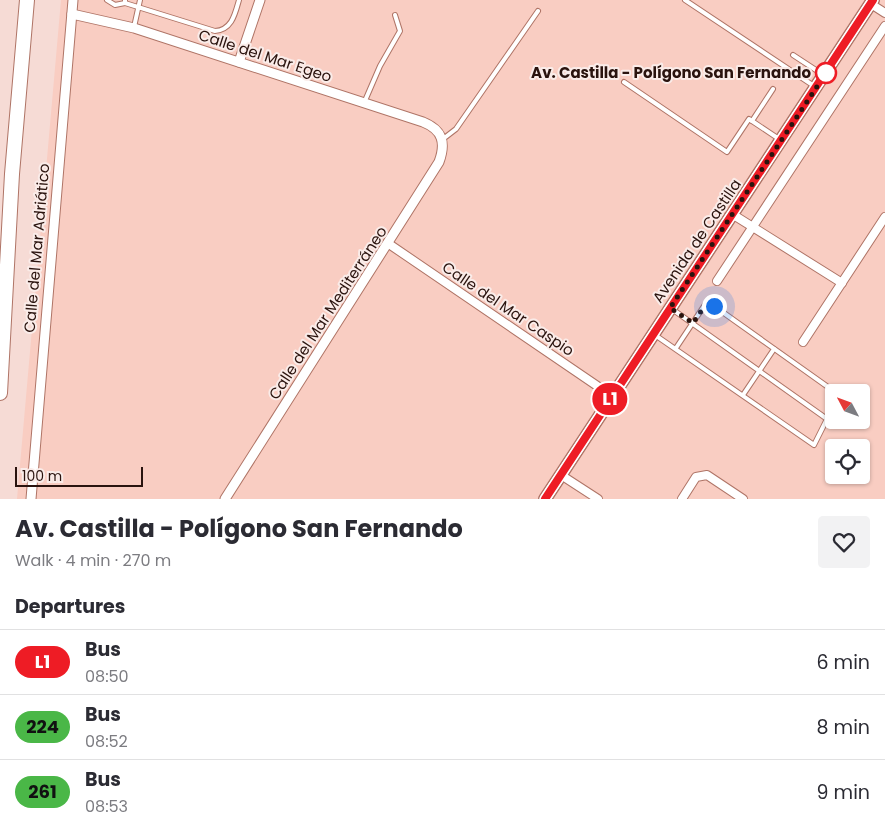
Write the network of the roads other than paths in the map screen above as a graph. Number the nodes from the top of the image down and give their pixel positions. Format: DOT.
graph roads {
  1 [pos="27,0"];
  2 [pos="73,0"];
  3 [pos="107,0"];
  4 [pos="140,0"];
  5 [pos="239,0"];
  6 [pos="260,0"];
  7 [pos="685,0"];
  8 [pos="125,2"];
  9 [pos="872,2"];
  10 [pos="140,7"];
  11 [pos="538,12"];
  12 [pos="885,13"];
  13 [pos="72,14"];
  14 [pos="395,15"];
  15 [pos="885,26"];
  16 [pos="134,28"];
  17 [pos="793,55"];
  18 [pos="239,62"];
  19 [pos="824,75"];
  20 [pos="624,82"];
  21 [pos="816,88"];
  22 [pos="773,89"];
  23 [pos="364,103"];
  24 [pos="752,121"];
  25 [pos="443,139"];
  26 [pos="781,140"];
  27 [pos="732,214"];
  28 [pos="885,217"];
  29 [pos="752,228"];
  30 [pos="389,244"];
  31 [pos="717,281"];
  32 [pos="842,283"];
  33 [pos="670,308"];
  34 [pos="6,311"];
  35 [pos="693,323"];
  36 [pos="653,334"];
  37 [pos="0,339"];
  38 [pos="803,342"];
  39 [pos="676,348"];
  40 [pos="774,349"];
  41 [pos="760,371"];
  42 [pos="825,385"];
  43 [pos="0,394"];
  44 [pos="743,395"];
  45 [pos="612,396"];
  46 [pos="825,418"];
  47 [pos="825,423"];
  48 [pos="561,475"];
  49 [pos="30,499"];
  50 [pos="225,499"];
  51 [pos="545,499"];
  52 [pos="598,499"];
  53 [pos="682,499"];
  54 [pos="743,499"];
  1 -- 34 [label="highway"];
  2 -- 13 [label="street, Calle del Mar Adriático"];
  3 -- 8 [label="lane"];
  4 -- 10 [label="lane"];
  5 -- 10 [label="lane"];
  6 -- 18 [label="street"];
  7 -- 21 [label="lane"];
  8 -- 10 [label="lane"];
  9 -- 12 [label="street"];
  9 -- 19 [label="main road, Avenida de Castilla"];
  10 -- 16 [label="lane"];
  11 -- 25 [label="lane"];
  13 -- 16 [label="street, Calle del Mar Egeo"];
  13 -- 49 [label="street, Calle del Mar Adriático"];
  14 -- 23 [label="lane"];
  15 -- 29 [label="street"];
  16 -- 18 [label="street, Calle del Mar Egeo"];
  17 -- 19 [label="lane"];
  18 -- 23 [label="street, Calle del Mar Egeo"];
  19 -- 21 [label="main road, Avenida de Castilla"];
  20 -- 24 [label="lane"];
  21 -- 26 [label="main road, Avenida de Castilla"];
  22 -- 24 [label="lane"];
  23 -- 25 [label="street, Calle del Mar Egeo"];
  24 -- 26 [label="lane"];
  25 -- 30 [label="street, Calle del Mar Mediterráneo"];
  26 -- 27 [label="main road, Avenida de Castilla"];
  27 -- 29 [label="street"];
  27 -- 33 [label="main road, Avenida de Castilla"];
  28 -- 32 [label="street"];
  29 -- 31 [label="street"];
  29 -- 32 [label="street"];
  30 -- 45 [label="street, Calle del Mar Caspio"];
  30 -- 50 [label="street, Calle del Mar Mediterráneo"];
  32 -- 38 [label="street"];
  33 -- 35 [label="lane"];
  33 -- 36 [label="main road, Avenida de Castilla"];
  34 -- 37 [label="highway"];
  34 -- 43 [label="highway"];
  35 -- 39 [label="lane"];
  35 -- 40 [label="lane"];
  35 -- 41 [label="lane"];
  36 -- 39 [label="lane"];
  36 -- 45 [label="main road, Avenida de Castilla"];
  39 -- 44 [label="lane"];
  40 -- 41 [label="lane"];
  40 -- 42 [label="lane"];
  41 -- 44 [label="lane"];
  41 -- 46 [label="lane"];
  44 -- 47 [label="lane"];
  45 -- 48 [label="main road, Avenida de Castilla"];
  48 -- 51 [label="main road, Avenida de Castilla"];
  48 -- 52 [label="street"];
  53 -- 54 [label="street"];
}
